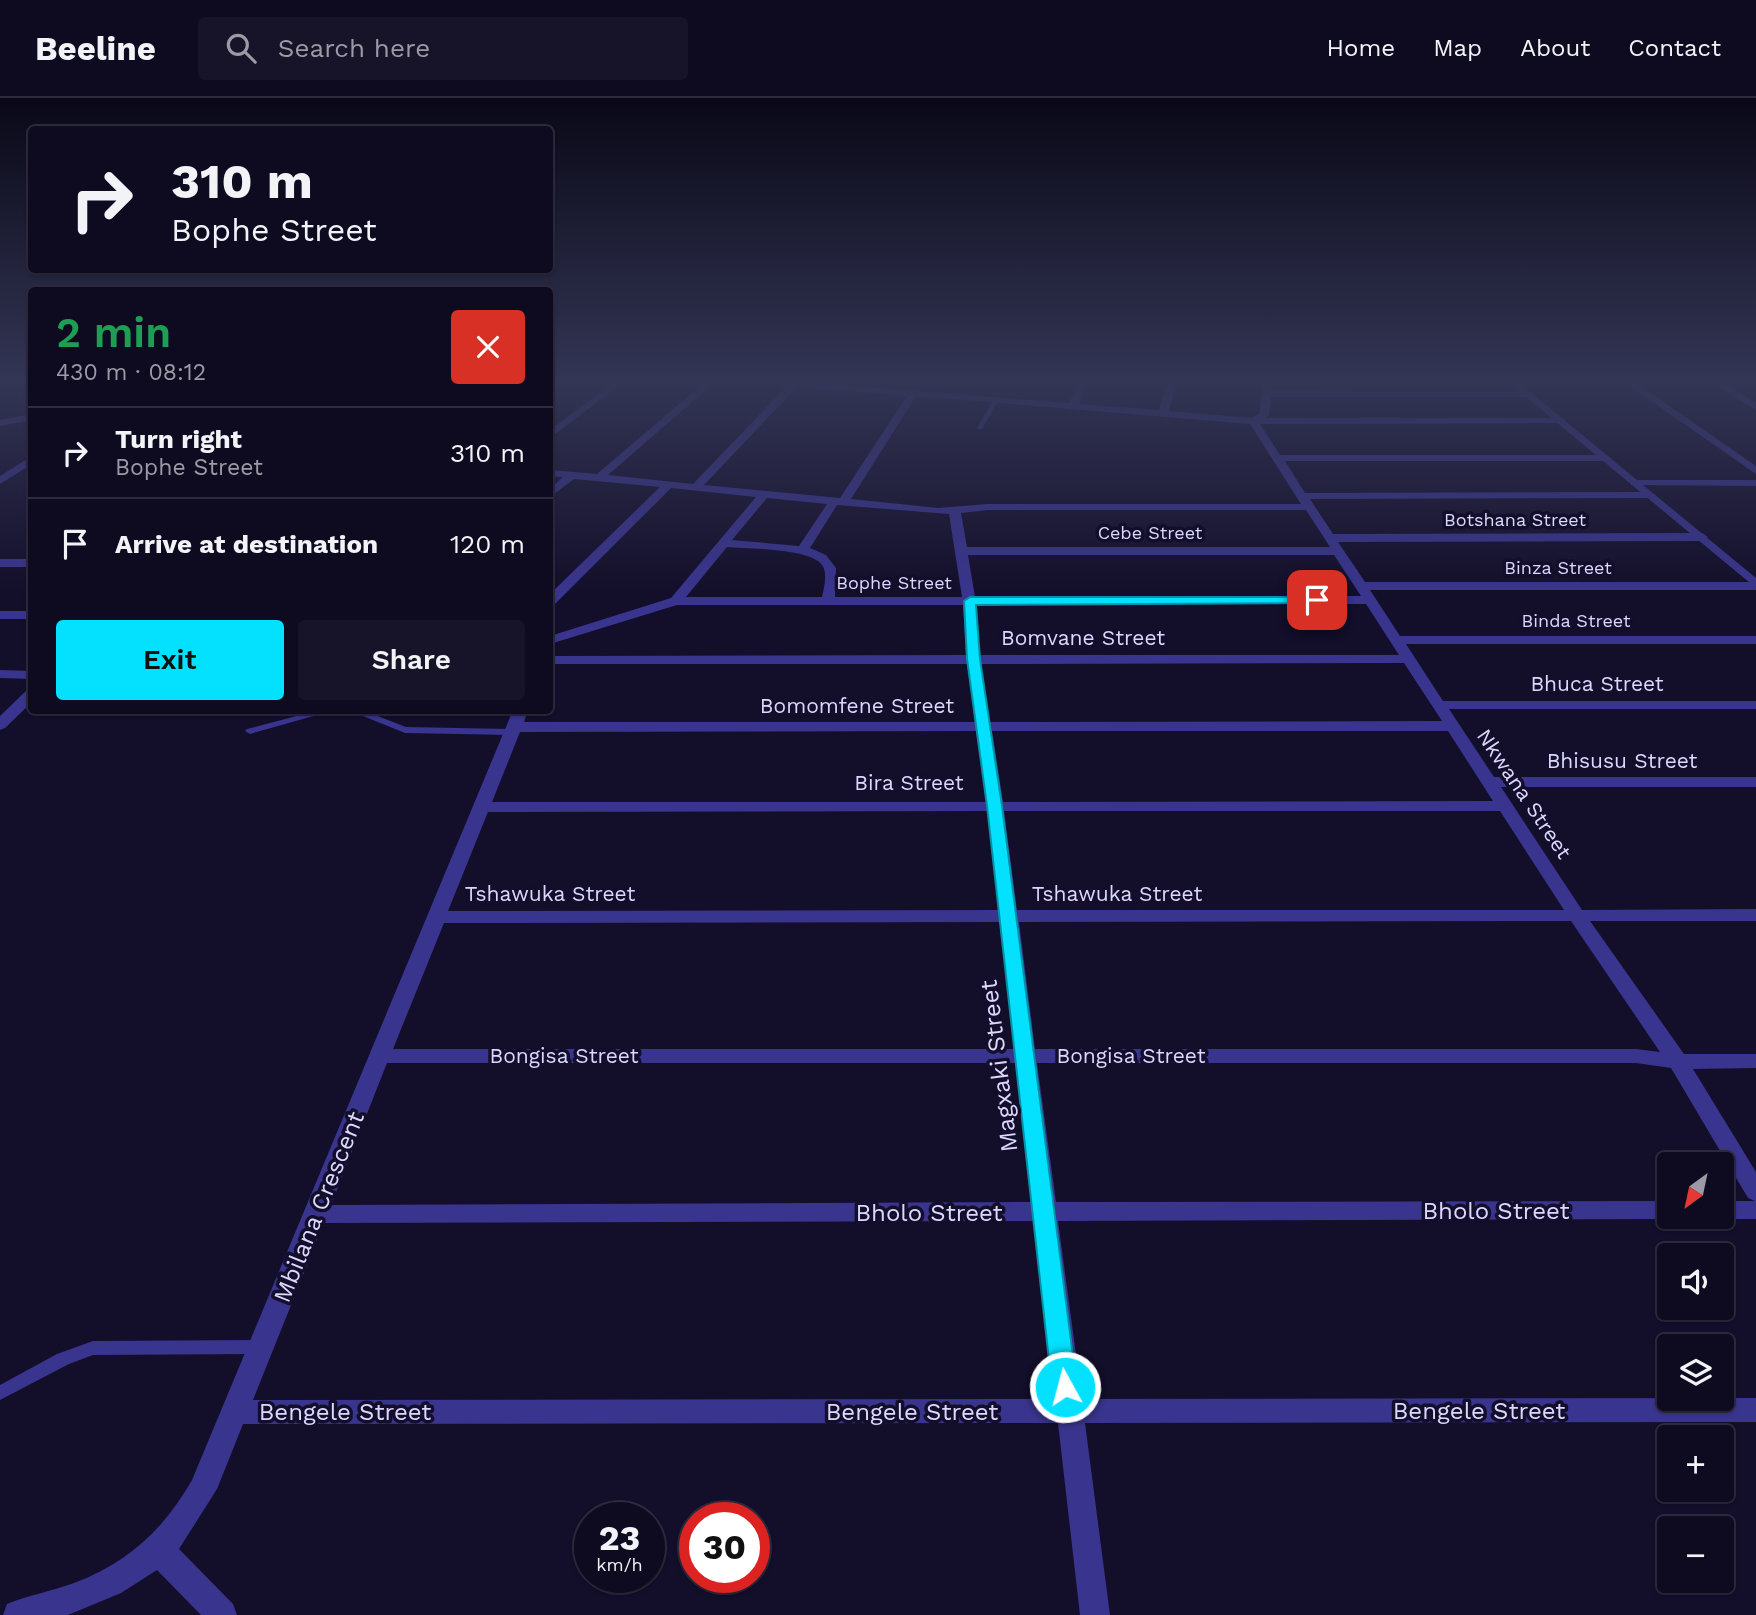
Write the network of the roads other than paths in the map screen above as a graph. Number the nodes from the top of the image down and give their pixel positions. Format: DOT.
graph roads {
  1 [pos="628,453"];
  2 [pos="729,453"];
  3 [pos="871,453"];
  4 [pos="1274,453"];
  5 [pos="1600,453"];
  6 [pos="1730,453"];
  7 [pos="1277,458"];
  8 [pos="1606,458"];
  9 [pos="28,462"];
  10 [pos="1756,471"];
  11 [pos="553,473"];
  12 [pos="572,475"];
  13 [pos="599,478"];
  14 [pos="0,481"];
  15 [pos="1635,483"];
  16 [pos="1756,483"];
  17 [pos="668,485"];
  18 [pos="696,487"];
  19 [pos="553,491"];
  20 [pos="764,494"];
  21 [pos="1650,495"];
  22 [pos="838,501"];
  23 [pos="1305,501"];
  24 [pos="955,512"];
  25 [pos="1702,537"];
  26 [pos="724,544"];
  27 [pos="1332,544"];
  28 [pos="803,550"];
  29 [pos="963,551"];
  30 [pos="0,563"];
  31 [pos="28,563"];
  32 [pos="1756,585"];
  33 [pos="1365,593"];
  34 [pos="553,598"];
  35 [pos="676,601"];
  36 [pos="828,601"];
  37 [pos="970,601"];
  38 [pos="0,615"];
  39 [pos="28,615"];
  40 [pos="553,639"];
  41 [pos="1396,640"];
  42 [pos="1756,640"];
  43 [pos="973,659"];
  44 [pos="1407,659"];
  45 [pos="553,660"];
  46 [pos="0,674"];
  47 [pos="28,675"];
  48 [pos="28,697"];
  49 [pos="1438,705"];
  50 [pos="1756,705"];
  51 [pos="315,714"];
  52 [pos="363,714"];
  53 [pos="516,723"];
  54 [pos="0,725"];
  55 [pos="984,726"];
  56 [pos="1451,726"];
  57 [pos="250,730"];
  58 [pos="1489,782"];
  59 [pos="1756,782"];
  60 [pos="995,806"];
  61 [pos="1506,806"];
  62 [pos="481,807"];
  63 [pos="1756,915"];
  64 [pos="1007,916"];
  65 [pos="1577,916"];
  66 [pos="436,917"];
  67 [pos="380,1056"];
  68 [pos="1024,1056"];
  69 [pos="1678,1062"];
  70 [pos="1756,1062"];
  71 [pos="1756,1192"];
  72 [pos="1657,1210"];
  73 [pos="1734,1210"];
  74 [pos="1756,1210"];
  75 [pos="1043,1213"];
  76 [pos="315,1214"];
  77 [pos="262,1347"];
  78 [pos="0,1393"];
  79 [pos="1756,1410"];
  80 [pos="235,1412"];
  81 [pos="1068,1412"];
  82 [pos="159,1550"];
  83 [pos="18,1615"];
  84 [pos="222,1615"];
  85 [pos="1095,1615"];
  1 -- 13 [label="street"];
  2 -- 18 [label="street"];
  3 -- 22 [label="street"];
  4 -- 7 [label="street, Nkwana Street"];
  5 -- 8 [label="street"];
  6 -- 10 [label="street"];
  7 -- 8 [label="street"];
  7 -- 23 [label="street, Nkwana Street"];
  8 -- 15 [label="street"];
  9 -- 14 [label="street"];
  11 -- 12 [label="street"];
  12 -- 13 [label="street"];
  12 -- 19 [label="street"];
  13 -- 17 [label="street"];
  15 -- 16 [label="street"];
  15 -- 21 [label="street"];
  17 -- 18 [label="street"];
  17 -- 34 [label="street"];
  18 -- 20 [label="street"];
  20 -- 22 [label="street"];
  20 -- 26 [label="street"];
  21 -- 23 [label="street"];
  21 -- 25 [label="street"];
  22 -- 24 [label="street"];
  22 -- 28 [label="street"];
  23 -- 24 [label="street"];
  23 -- 27 [label="street, Nkwana Street"];
  24 -- 29 [label="street, Magxaki Street"];
  25 -- 27 [label="street, Botshana Street"];
  25 -- 32 [label="street"];
  26 -- 28 [label="street"];
  26 -- 35 [label="street"];
  27 -- 29 [label="street, Cebe Street"];
  27 -- 33 [label="street, Nkwana Street"];
  28 -- 36 [label="street"];
  29 -- 37 [label="street, Magxaki Street"];
  30 -- 31 [label="street"];
  32 -- 33 [label="street, Binza Street"];
  33 -- 37 [label="street, Bophe Street"];
  33 -- 41 [label="street, Nkwana Street"];
  35 -- 36 [label="street, Bophe Street"];
  35 -- 40 [label="street, Bophe Street"];
  36 -- 37 [label="street, Bophe Street"];
  37 -- 43 [label="street, Magxaki Street"];
  38 -- 39 [label="street"];
  41 -- 42 [label="street, Binda Street"];
  41 -- 44 [label="street, Nkwana Street"];
  43 -- 44 [label="street, Bomvane Street"];
  43 -- 45 [label="street, Bomvane Street"];
  43 -- 55 [label="street, Magxaki Street"];
  44 -- 49 [label="street, Nkwana Street"];
  46 -- 47 [label="street"];
  48 -- 54 [label="street"];
  49 -- 50 [label="street, Bhuca Street"];
  49 -- 56 [label="street, Nkwana Street"];
  51 -- 57 [label="lane"];
  52 -- 53 [label="lane"];
  53 -- 55 [label="street, Bomomfene Street"];
  53 -- 62 [label="street, Mbilana Crescent"];
  55 -- 56 [label="street, Bomomfene Street"];
  55 -- 60 [label="street, Magxaki Street"];
  56 -- 58 [label="street, Nkwana Street"];
  58 -- 59 [label="street, Bhisusu Street"];
  58 -- 61 [label="street, Nkwana Street"];
  60 -- 61 [label="street, Bira Street"];
  60 -- 62 [label="street, Bira Street"];
  60 -- 64 [label="street, Magxaki Street"];
  61 -- 65 [label="street, Nkwana Street"];
  62 -- 66 [label="street, Mbilana Crescent"];
  63 -- 65 [label="street, Tshawuka Street"];
  64 -- 65 [label="street, Tshawuka Street"];
  64 -- 66 [label="street, Tshawuka Street"];
  64 -- 68 [label="street, Magxaki Street"];
  65 -- 69 [label="street, Nkwana Street"];
  66 -- 67 [label="street, Mbilana Crescent"];
  67 -- 68 [label="street, Bongisa Street"];
  67 -- 76 [label="street, Mbilana Crescent"];
  68 -- 69 [label="street, Bongisa Street"];
  68 -- 75 [label="street, Magxaki Street"];
  69 -- 70 [label="street, Bongisa Street"];
  69 -- 71 [label="street, Nkwana Street"];
  72 -- 75 [label="street, Bholo Street"];
  73 -- 74 [label="street"];
  75 -- 76 [label="street, Bholo Street"];
  75 -- 81 [label="street, Magxaki Street"];
  76 -- 77 [label="street, Mbilana Crescent"];
  77 -- 78 [label="lane"];
  77 -- 80 [label="street, Mbilana Crescent"];
  79 -- 81 [label="street, Bengele Street"];
  80 -- 81 [label="street, Bengele Street"];
  80 -- 82 [label="street, Mbilana Crescent"];
  81 -- 85 [label="street, Magxaki Street"];
  82 -- 83 [label="street, Mbilana Crescent"];
  82 -- 84 [label="street"];
}
